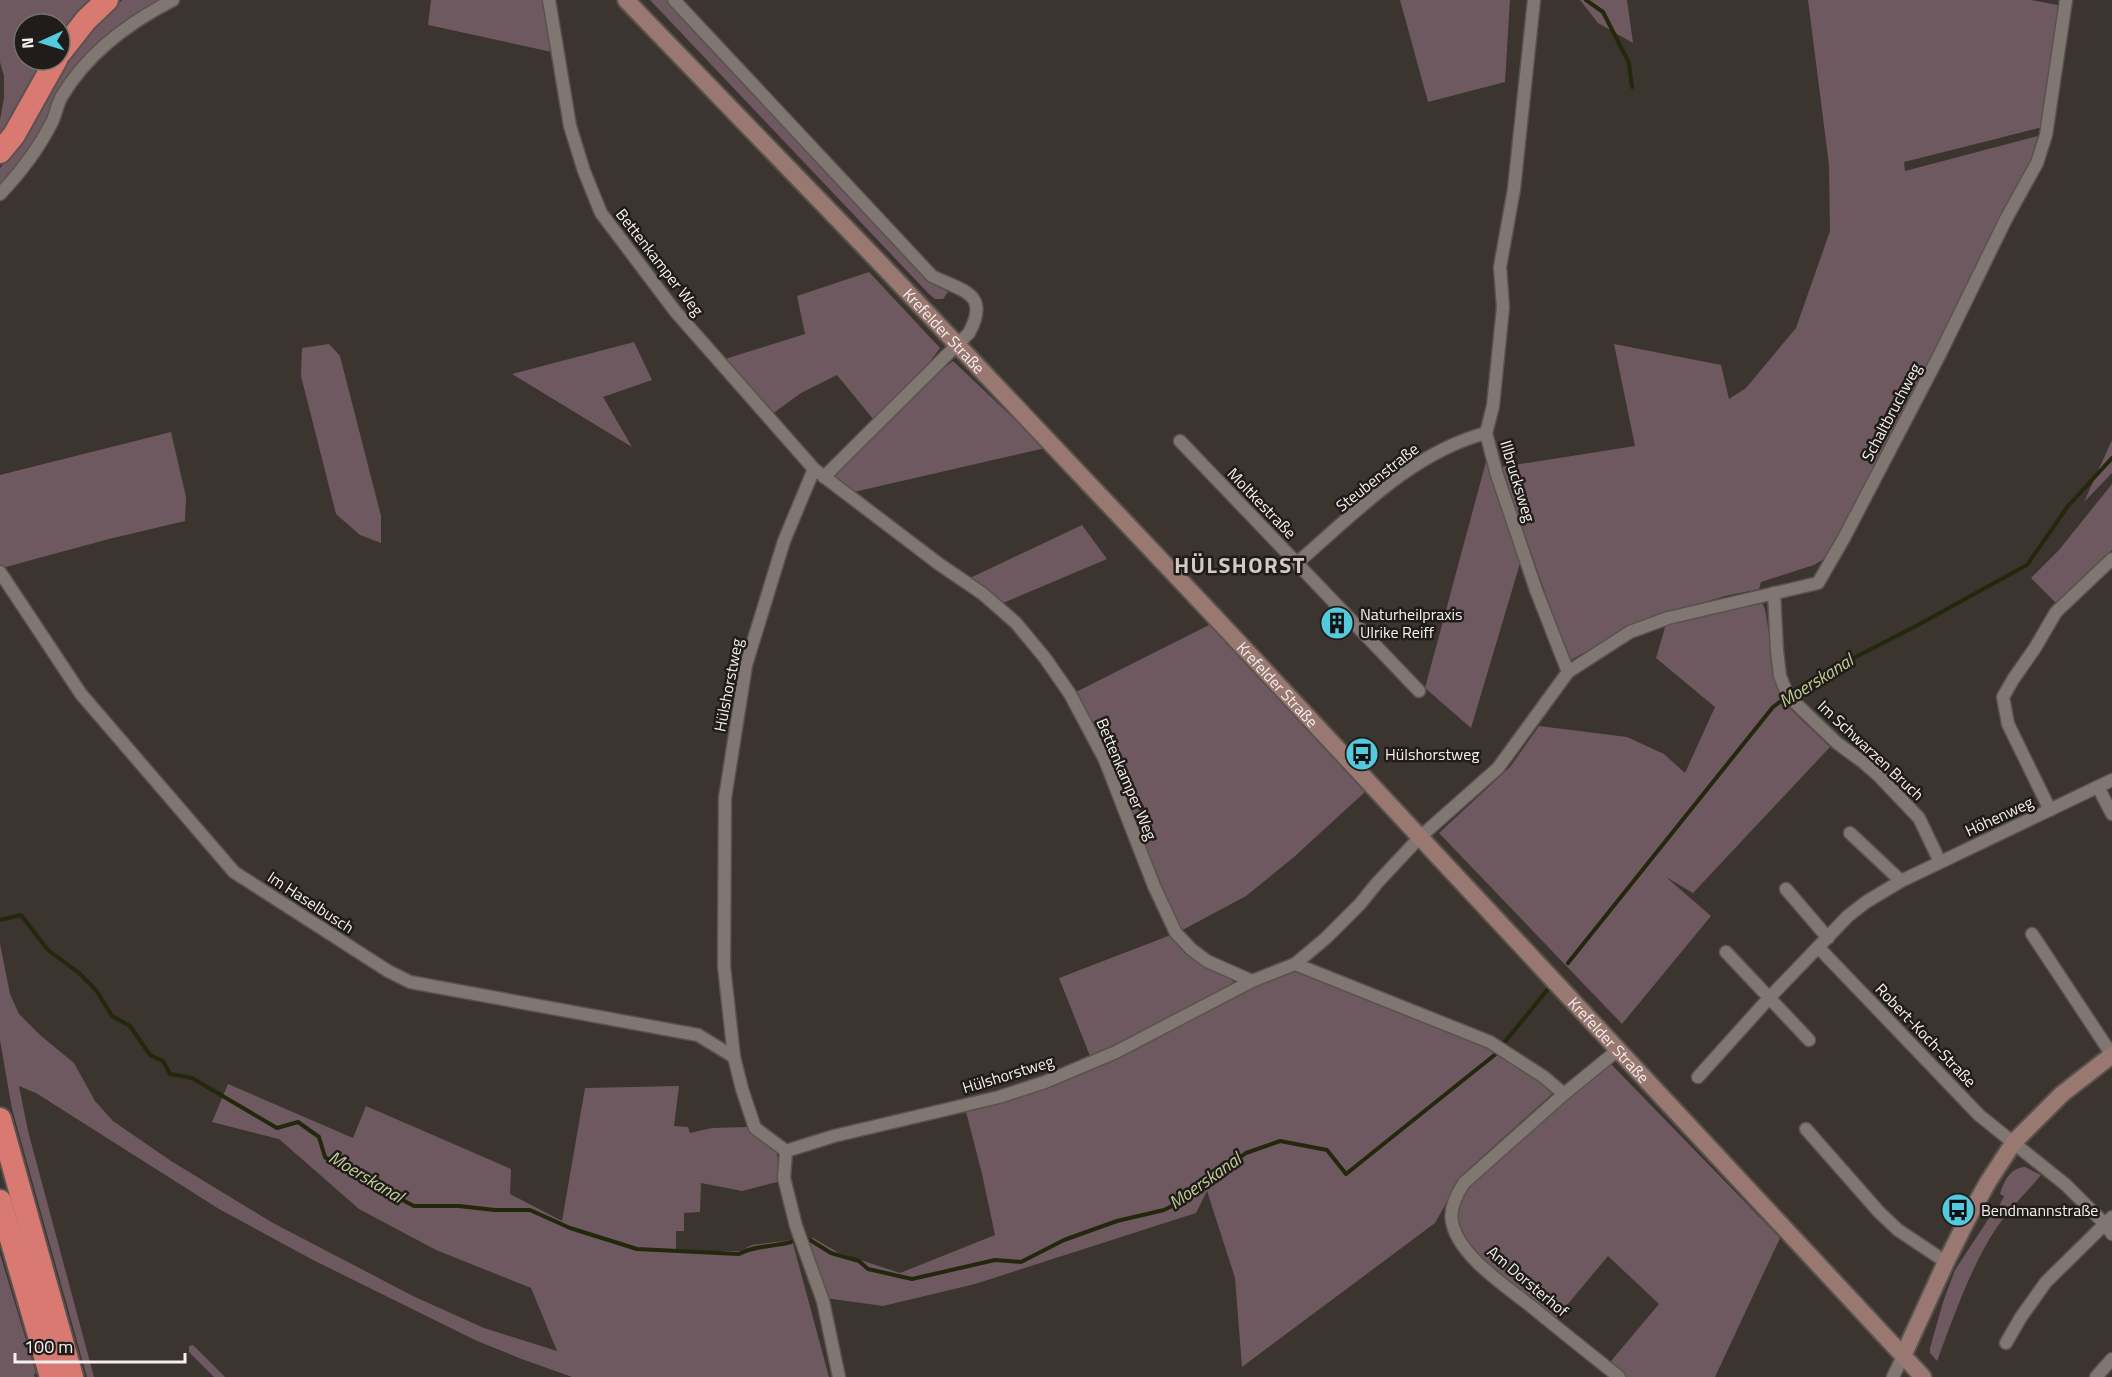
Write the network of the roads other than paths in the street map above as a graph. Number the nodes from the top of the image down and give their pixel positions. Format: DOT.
graph roads {
  1 [pos="107,0"];
  2 [pos="173,0"];
  3 [pos="549,0"];
  4 [pos="626,0"];
  5 [pos="674,0"];
  6 [pos="1534,0"];
  7 [pos="2066,0"];
  8 [pos="72,38"];
  9 [pos="49,72"];
  10 [pos="0,152"];
  11 [pos="0,194"];
  12 [pos="957,345"];
  13 [pos="1486,433"];
  14 [pos="1180,441"];
  15 [pos="819,473"];
  16 [pos="2112,560"];
  17 [pos="1297,563"];
  18 [pos="0,572"];
  19 [pos="1774,592"];
  20 [pos="1568,672"];
  21 [pos="1419,691"];
  22 [pos="2112,780"];
  23 [pos="2097,787"];
  24 [pos="2050,810"];
  25 [pos="2112,814"];
  26 [pos="1850,833"];
  27 [pos="1420,837"];
  28 [pos="1940,862"];
  29 [pos="1901,881"];
  30 [pos="1786,889"];
  31 [pos="2032,934"];
  32 [pos="1828,938"];
  33 [pos="1818,947"];
  34 [pos="1726,952"];
  35 [pos="1295,964"];
  36 [pos="1252,981"];
  37 [pos="1770,997"];
  38 [pos="1809,1040"];
  39 [pos="1618,1050"];
  40 [pos="2112,1055"];
  41 [pos="734,1058"];
  42 [pos="1698,1077"];
  43 [pos="1564,1094"];
  44 [pos="0,1119"];
  45 [pos="1806,1129"];
  46 [pos="2014,1142"];
  47 [pos="786,1151"];
  48 [pos="0,1201"];
  49 [pos="2110,1225"];
  50 [pos="1946,1262"];
  51 [pos="2006,1343"];
  52 [pos="1903,1356"];
  53 [pos="2112,1359"];
  54 [pos="51,1377"];
  55 [pos="72,1377"];
  56 [pos="839,1377"];
  57 [pos="1619,1377"];
  58 [pos="1893,1377"];
  59 [pos="1923,1377"];
  60 [pos="2096,1377"];
  1 -- 8 [label="highway"];
  2 -- 11 [label="street"];
  3 -- 15 [label="street, Bettenkamper Weg"];
  4 -- 12 [label="main road, Krefelder Straße"];
  5 -- 12 [label="street"];
  6 -- 13 [label="street, Illbrucksweg"];
  7 -- 19 [label="street, Schaltbruchweg"];
  9 -- 10 [label="highway"];
  12 -- 15 [label="street"];
  12 -- 27 [label="main road, Krefelder Straße"];
  13 -- 17 [label="street, Steubenstraße"];
  13 -- 20 [label="street, Illbrucksweg"];
  14 -- 17 [label="street, Moltkestraße"];
  15 -- 36 [label="street, Bettenkamper Weg"];
  15 -- 41 [label="street, Hülshorstweg"];
  16 -- 24 [label="street"];
  17 -- 21 [label="street, Moltkestraße"];
  18 -- 41 [label="street, Im Haselbusch"];
  19 -- 20 [label="street, Schaltbruchweg"];
  19 -- 28 [label="street, Im Schwarzen Bruch"];
  20 -- 27 [label="street"];
  22 -- 23 [label="street, Höhenweg"];
  23 -- 24 [label="street, Höhenweg"];
  23 -- 25 [label="street"];
  24 -- 28 [label="street, Höhenweg"];
  26 -- 29 [label="street"];
  27 -- 35 [label="street, Hülshorstweg"];
  27 -- 39 [label="main road, Krefelder Straße"];
  28 -- 29 [label="street, Höhenweg"];
  29 -- 32 [label="street, Höhenweg"];
  30 -- 32 [label="street"];
  31 -- 40 [label="street"];
  32 -- 33 [label="street, Höhenweg"];
  33 -- 37 [label="street, Höhenweg"];
  33 -- 46 [label="street, Robert-Koch-Straße"];
  34 -- 37 [label="street"];
  35 -- 36 [label="street, Hülshorstweg"];
  35 -- 43 [label="street"];
  36 -- 47 [label="street, Hülshorstweg"];
  37 -- 38 [label="street"];
  37 -- 42 [label="street, Höhenweg"];
  39 -- 43 [label="street, Am Dorsterhof"];
  39 -- 52 [label="main road, Krefelder Straße"];
  40 -- 46 [label="main road"];
  41 -- 47 [label="street, Hülshorstweg"];
  43 -- 57 [label="street, Am Dorsterhof"];
  44 -- 55 [label="highway"];
  45 -- 50 [label="street"];
  46 -- 49 [label="street, Robert-Koch-Straße"];
  46 -- 50 [label="main road"];
  47 -- 56 [label="street"];
  48 -- 54 [label="highway"];
  49 -- 51 [label="street"];
  50 -- 52 [label="main road"];
  52 -- 58 [label="street"];
  52 -- 59 [label="main road, Krefelder Straße"];
  53 -- 60 [label="street"];
}
